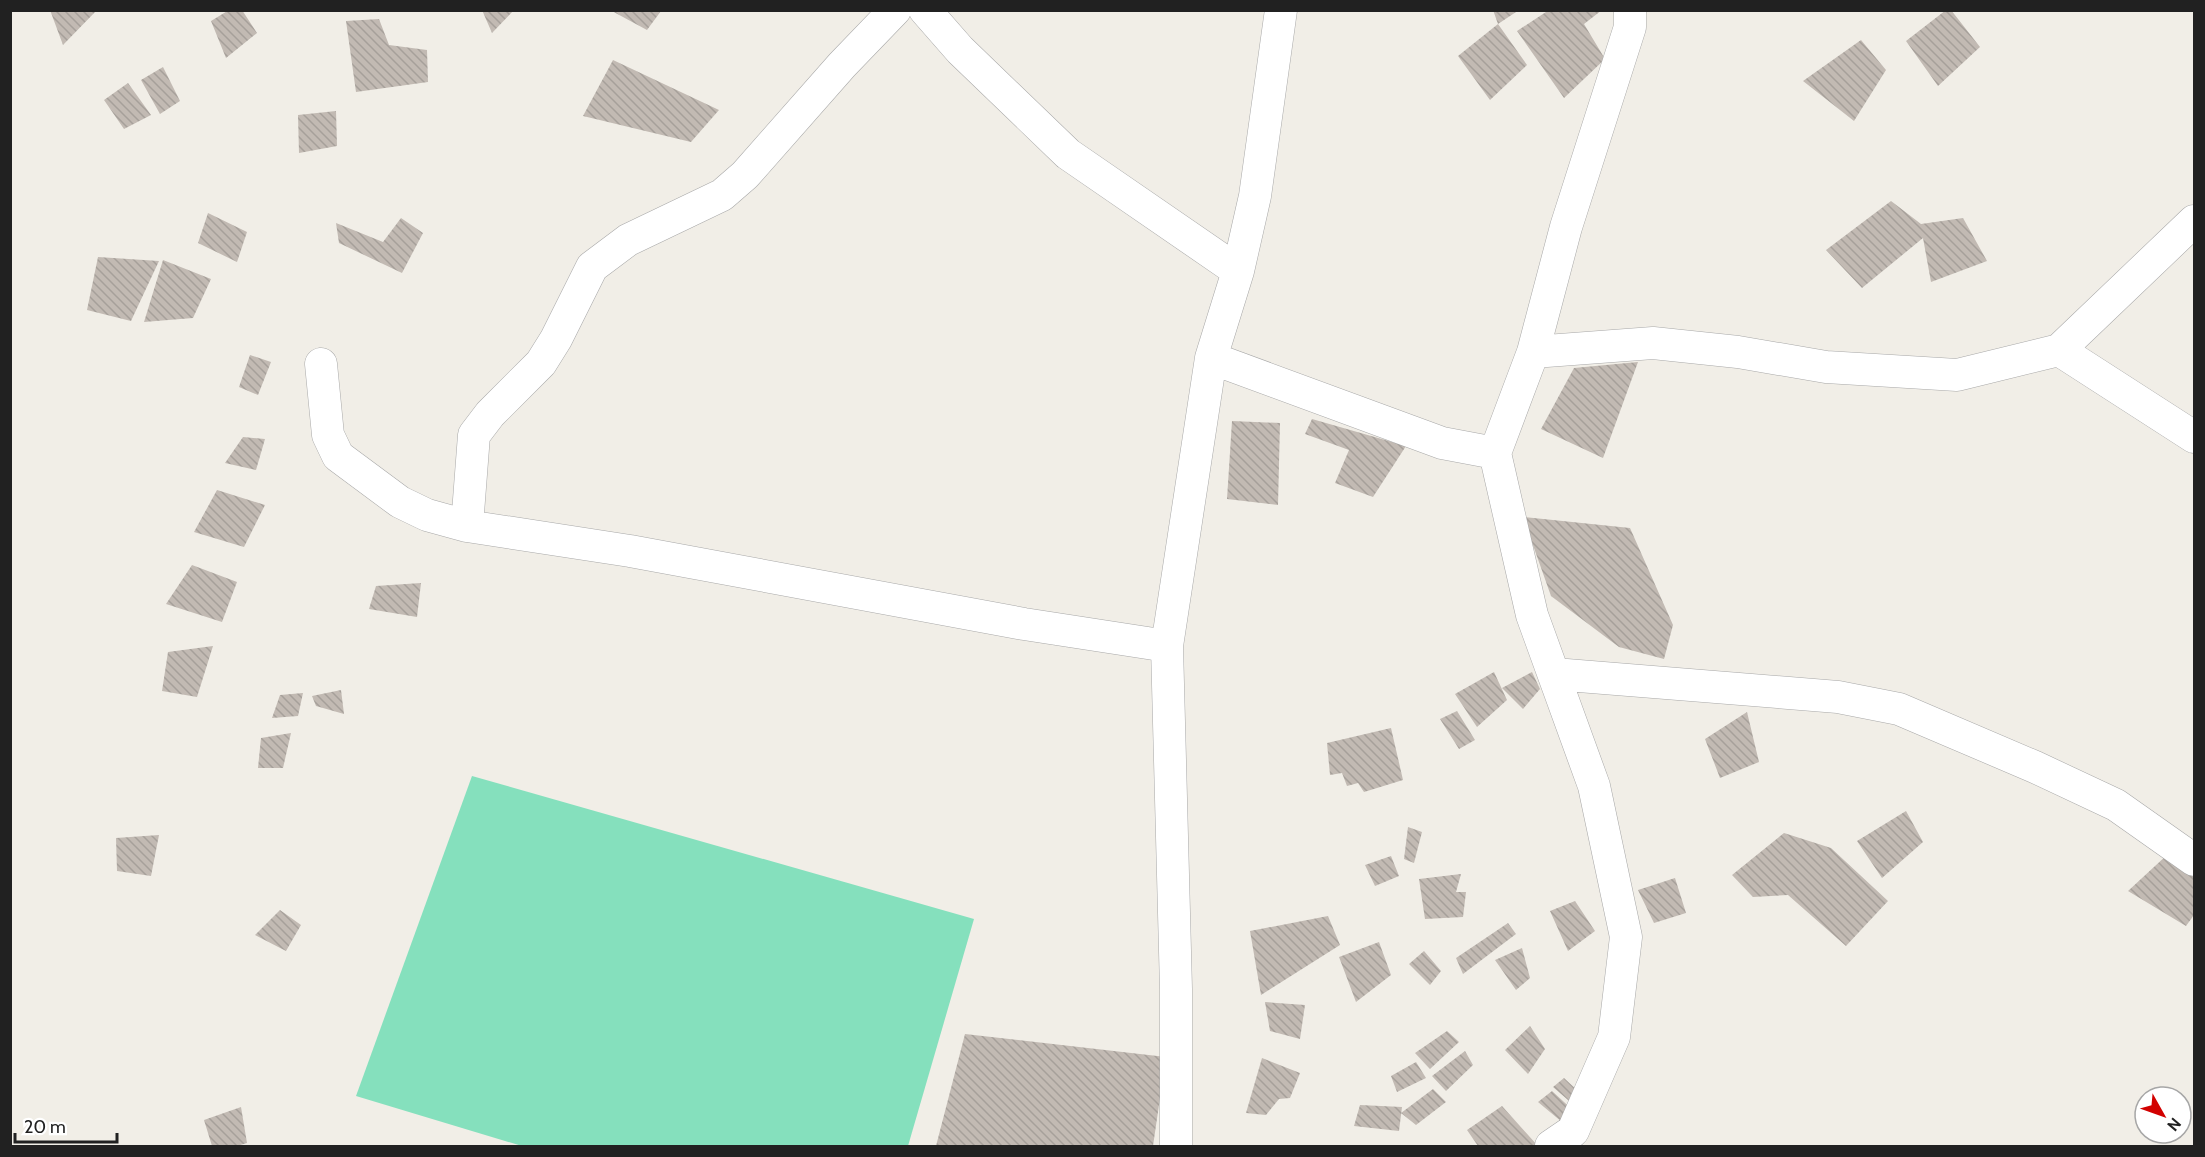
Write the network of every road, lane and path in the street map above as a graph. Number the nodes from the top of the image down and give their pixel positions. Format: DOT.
graph roads {
  1 [pos="895,10"];
  2 [pos="925,10"];
  3 [pos="1281,10"];
  4 [pos="1630,10"];
  5 [pos="2194,221"];
  6 [pos="1238,271"];
  7 [pos="2059,350"];
  8 [pos="1533,352"];
  9 [pos="1211,358"];
  10 [pos="321,364"];
  11 [pos="2194,437"];
  12 [pos="1495,453"];
  13 [pos="467,526"];
  14 [pos="1167,646"];
  15 [pos="1554,674"];
  16 [pos="2194,860"];
  17 [pos="1566,1141"];
  18 [pos="1176,1146"];
  1 -- 13 [label="street"];
  2 -- 6 [label="street"];
  3 -- 6 [label="street"];
  4 -- 8 [label="street"];
  5 -- 7 [label="street"];
  6 -- 9 [label="street"];
  7 -- 8 [label="street"];
  7 -- 11 [label="street"];
  8 -- 12 [label="street"];
  9 -- 12 [label="street"];
  9 -- 14 [label="street"];
  10 -- 13 [label="street"];
  12 -- 15 [label="street"];
  13 -- 14 [label="street"];
  14 -- 18 [label="street"];
  15 -- 16 [label="street"];
  15 -- 17 [label="street"];
}
